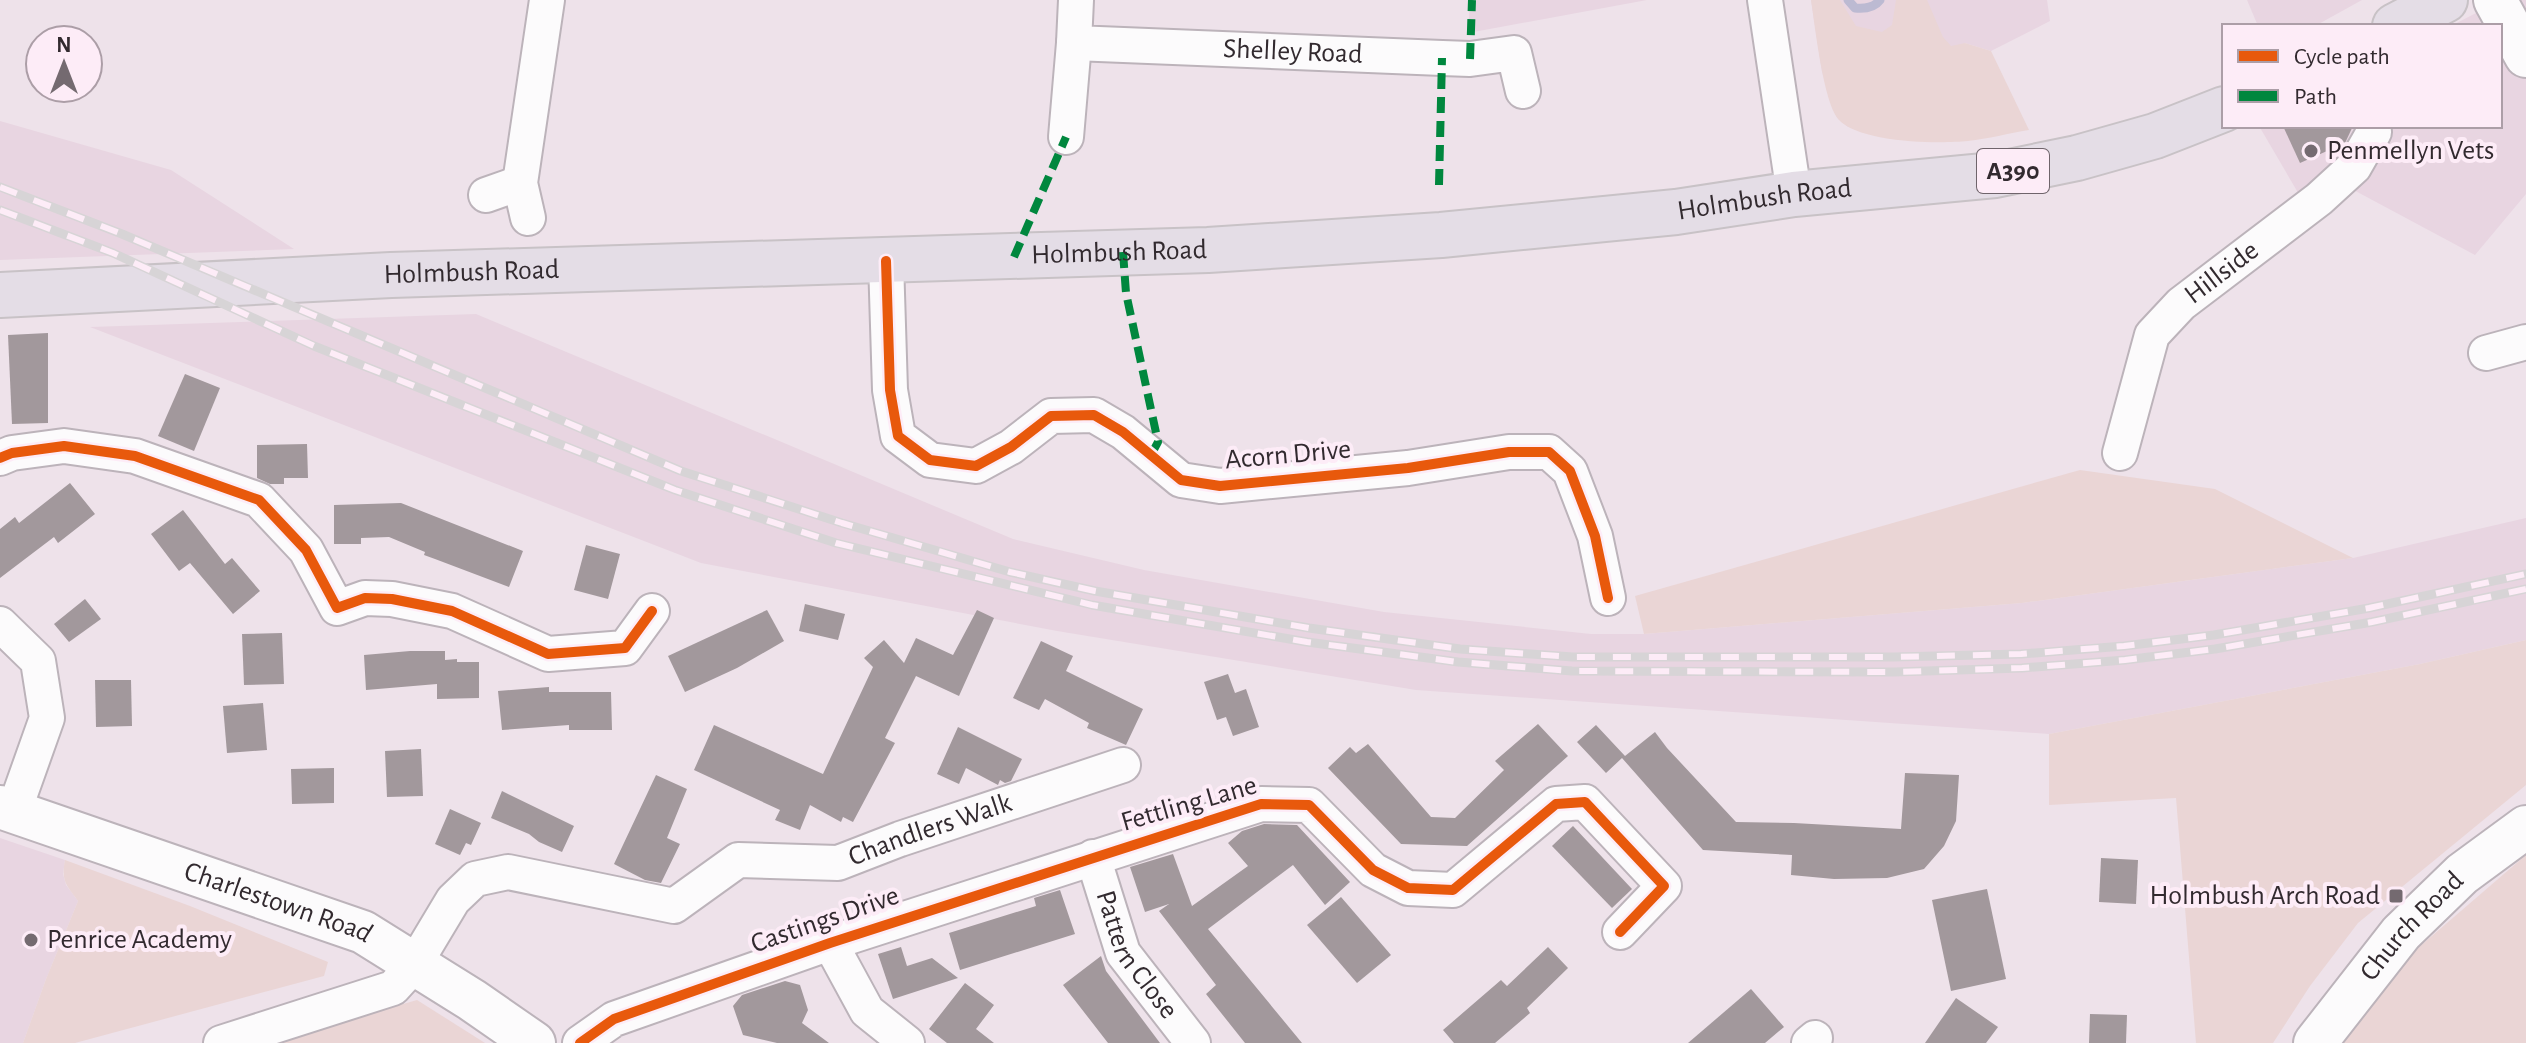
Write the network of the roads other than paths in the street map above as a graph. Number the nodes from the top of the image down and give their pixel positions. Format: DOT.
graph roads {
  1 [pos="547,0"];
  2 [pos="1076,0"];
  3 [pos="1765,0"];
  4 [pos="2445,0"];
  5 [pos="2495,0"];
  6 [pos="2399,24"];
  7 [pos="1074,43"];
  8 [pos="2526,56"];
  9 [pos="1523,91"];
  10 [pos="2222,110"];
  11 [pos="2373,128"];
  12 [pos="1066,137"];
  13 [pos="520,183"];
  14 [pos="1794,194"];
  15 [pos="486,195"];
  16 [pos="528,218"];
  17 [pos="886,261"];
  18 [pos="0,295"];
  19 [pos="2526,342"];
  20 [pos="2486,353"];
  21 [pos="2120,453"];
  22 [pos="0,458"];
  23 [pos="1608,598"];
  24 [pos="652,611"];
  25 [pos="0,624"];
  26 [pos="1123,765"];
  27 [pos="7,809"];
  28 [pos="2526,827"];
  29 [pos="1093,857"];
  30 [pos="1620,932"];
  31 [pos="830,943"];
  32 [pos="414,965"];
  33 [pos="221,1043"];
  34 [pos="534,1043"];
  35 [pos="580,1043"];
  36 [pos="907,1043"];
  37 [pos="1193,1043"];
  38 [pos="2315,1043"];
  1 -- 13 [label="street"];
  2 -- 7 [label="street"];
  3 -- 14 [label="street"];
  4 -- 6 [label="highway"];
  5 -- 8 [label="street"];
  7 -- 9 [label="street, Shelley Road"];
  7 -- 12 [label="street"];
  10 -- 14 [label="highway, Holmbush Road / A390"];
  11 -- 21 [label="street, Hillside"];
  13 -- 15 [label="street"];
  13 -- 16 [label="street"];
  14 -- 17 [label="highway, Holmbush Road / A390"];
  17 -- 18 [label="highway, Holmbush Road / A390"];
  17 -- 23 [label="street, Acorn Drive"];
  19 -- 20 [label="street"];
  22 -- 24 [label="street"];
  25 -- 27 [label="street"];
  26 -- 32 [label="street, Chandlers Walk"];
  27 -- 32 [label="street, Charlestown Road"];
  28 -- 38 [label="street, Church Road"];
  29 -- 30 [label="street, Fettling Lane"];
  29 -- 31 [label="street, Castings Drive"];
  29 -- 37 [label="street, Pattern Close"];
  31 -- 35 [label="street, Castings Drive"];
  31 -- 36 [label="street"];
  32 -- 33 [label="street, Chandlers Walk"];
  32 -- 34 [label="street, Charlestown Road"];
}
